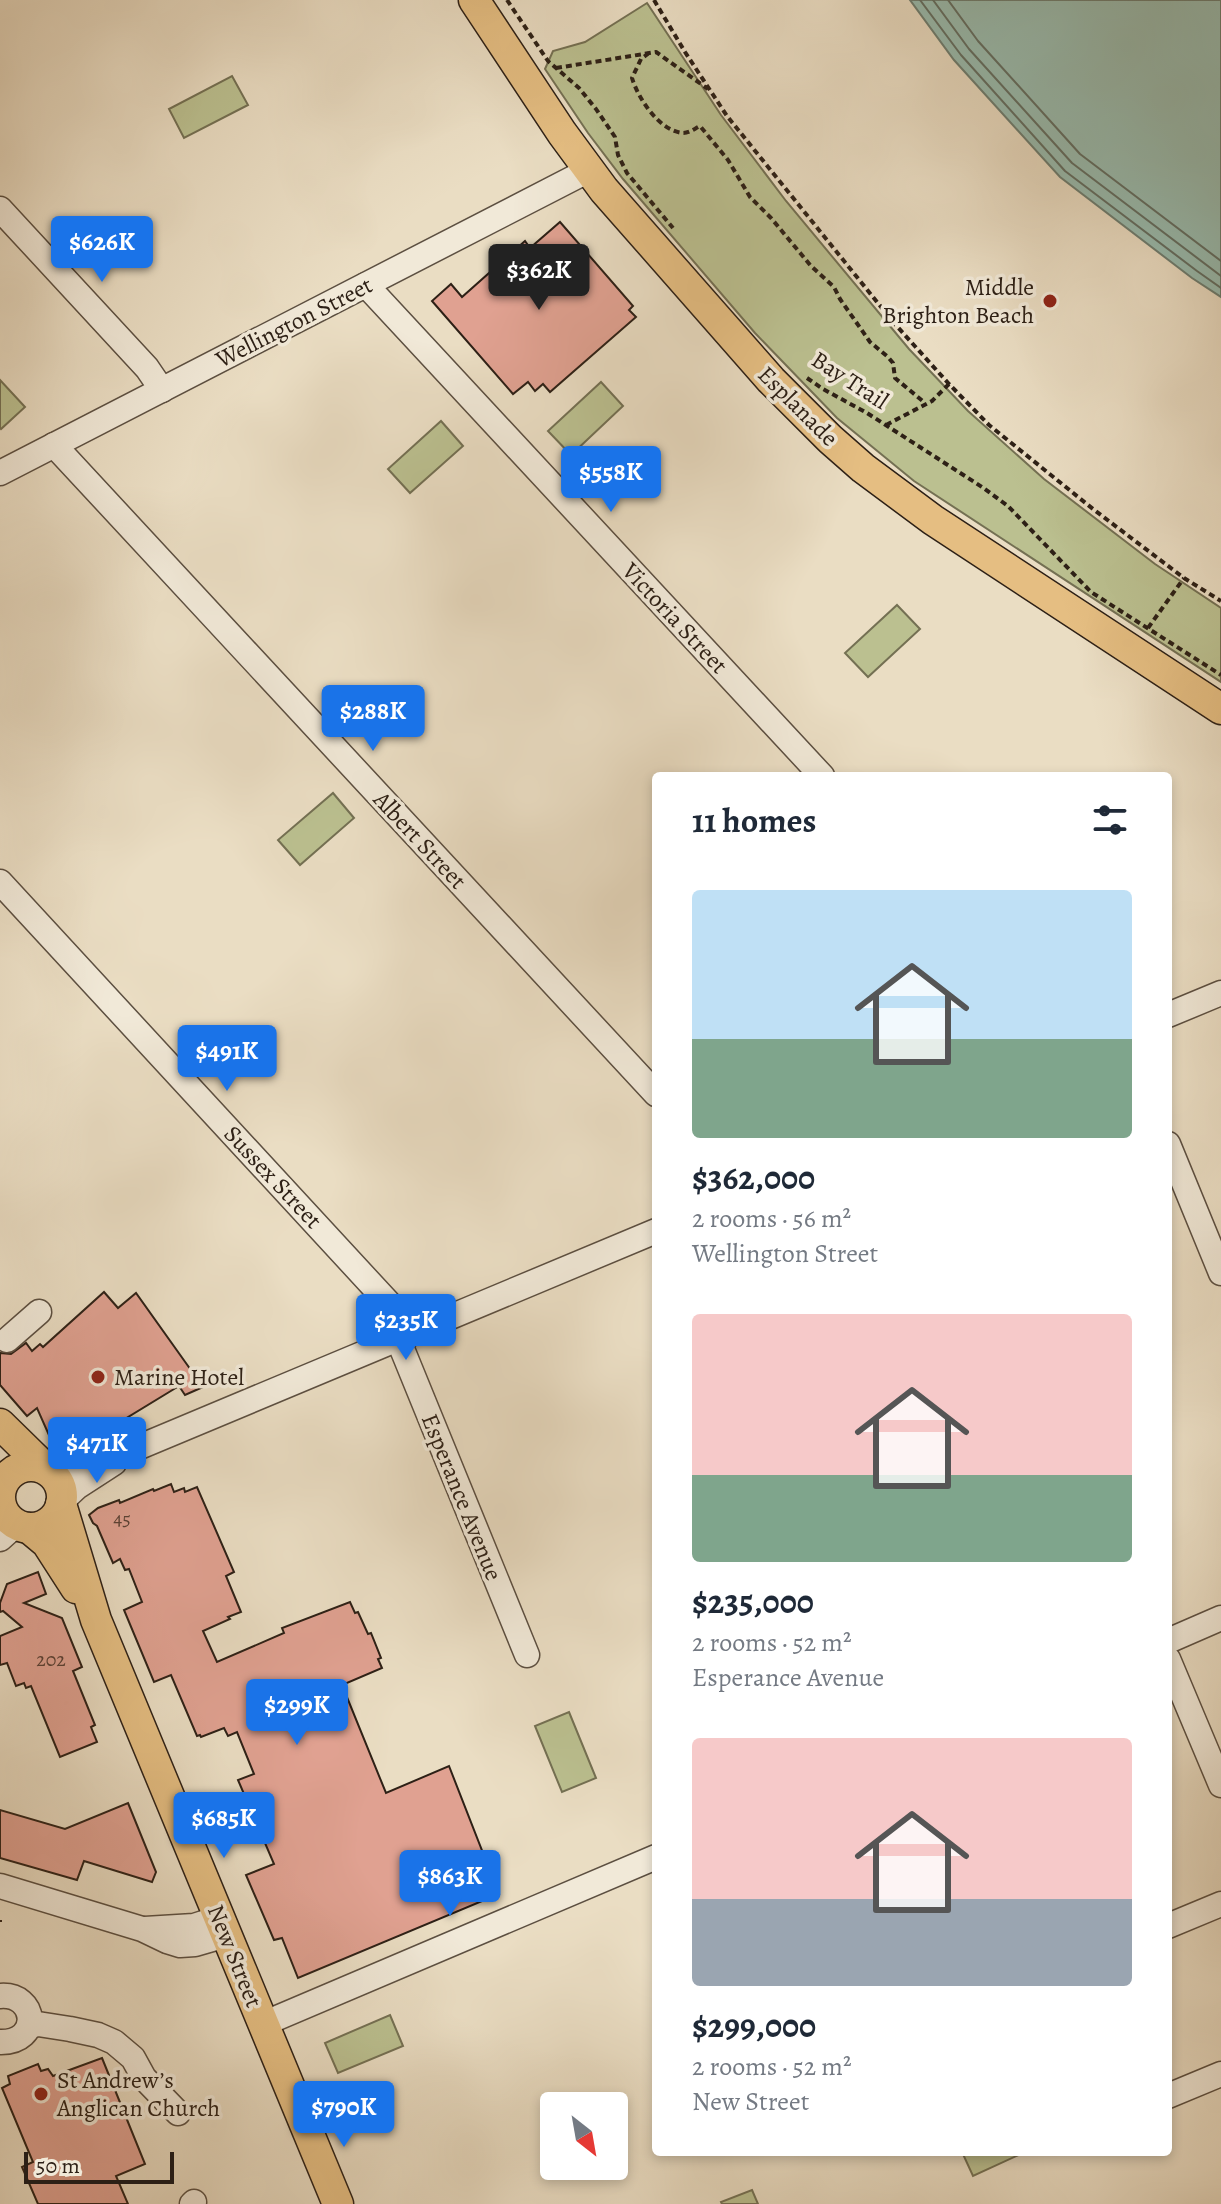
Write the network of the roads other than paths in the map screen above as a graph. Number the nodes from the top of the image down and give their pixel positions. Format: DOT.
graph roads {
  1 [pos="474,0"];
  2 [pos="589,170"];
  3 [pos="0,209"];
  4 [pos="366,285"];
  5 [pos="162,390"];
  6 [pos="54,445"];
  7 [pos="0,473"];
  8 [pos="1221,709"];
  9 [pos="818,772"];
  10 [pos="0,882"];
  11 [pos="1221,993"];
  12 [pos="1172,1013"];
  13 [pos="652,1090"];
  14 [pos="1172,1154"];
  15 [pos="652,1234"];
  16 [pos="1221,1273"];
  17 [pos="39,1312"];
  18 [pos="405,1337"];
  19 [pos="7,1340"];
  20 [pos="0,1424"];
  21 [pos="137,1448"];
  22 [pos="46,1469"];
  23 [pos="6,1500"];
  24 [pos="62,1503"];
  25 [pos="1221,1618"];
  26 [pos="96,1620"];
  27 [pos="1172,1639"];
  28 [pos="527,1655"];
  29 [pos="1172,1669"];
  30 [pos="1221,1785"];
  31 [pos="652,1859"];
  32 [pos="0,1886"];
  33 [pos="1221,1904"];
  34 [pos="1172,1924"];
  35 [pos="223,1926"];
  36 [pos="0,1996"];
  37 [pos="263,2024"];
  38 [pos="29,2026"];
  39 [pos="0,2042"];
  40 [pos="1221,2074"];
  41 [pos="1172,2094"];
  42 [pos="178,2113"];
  43 [pos="338,2204"];
  1 -- 2 [label="main road, Esplanade"];
  2 -- 4 [label="street, Wellington Street"];
  2 -- 8 [label="main road, Esplanade"];
  3 -- 5 [label="street"];
  4 -- 5 [label="street, Wellington Street"];
  4 -- 9 [label="street, Victoria Street"];
  5 -- 6 [label="street, Wellington Street"];
  6 -- 7 [label="street, Wellington Street"];
  6 -- 13 [label="street, Albert Street"];
  10 -- 18 [label="street, Sussex Street"];
  11 -- 12 [label="street"];
  14 -- 16 [label="street"];
  15 -- 18 [label="street"];
  17 -- 19 [label="street"];
  18 -- 21 [label="street"];
  18 -- 28 [label="street, Esperance Avenue"];
  20 -- 22 [label="main road"];
  21 -- 22 [label="street"];
  21 -- 24 [label="street"];
  22 -- 23 [label="main road"];
  22 -- 24 [label="main road"];
  23 -- 24 [label="main road"];
  23 -- 26 [label="main road, New Street"];
  24 -- 26 [label="main road, New Street"];
  25 -- 27 [label="street"];
  26 -- 35 [label="main road, New Street"];
  29 -- 30 [label="street"];
  31 -- 37 [label="street"];
  32 -- 35 [label="street"];
  33 -- 34 [label="street"];
  35 -- 37 [label="main road, New Street"];
  36 -- 38 [label="street"];
  37 -- 43 [label="main road, New Street"];
  38 -- 39 [label="street"];
  38 -- 42 [label="street"];
  40 -- 41 [label="street"];
}
